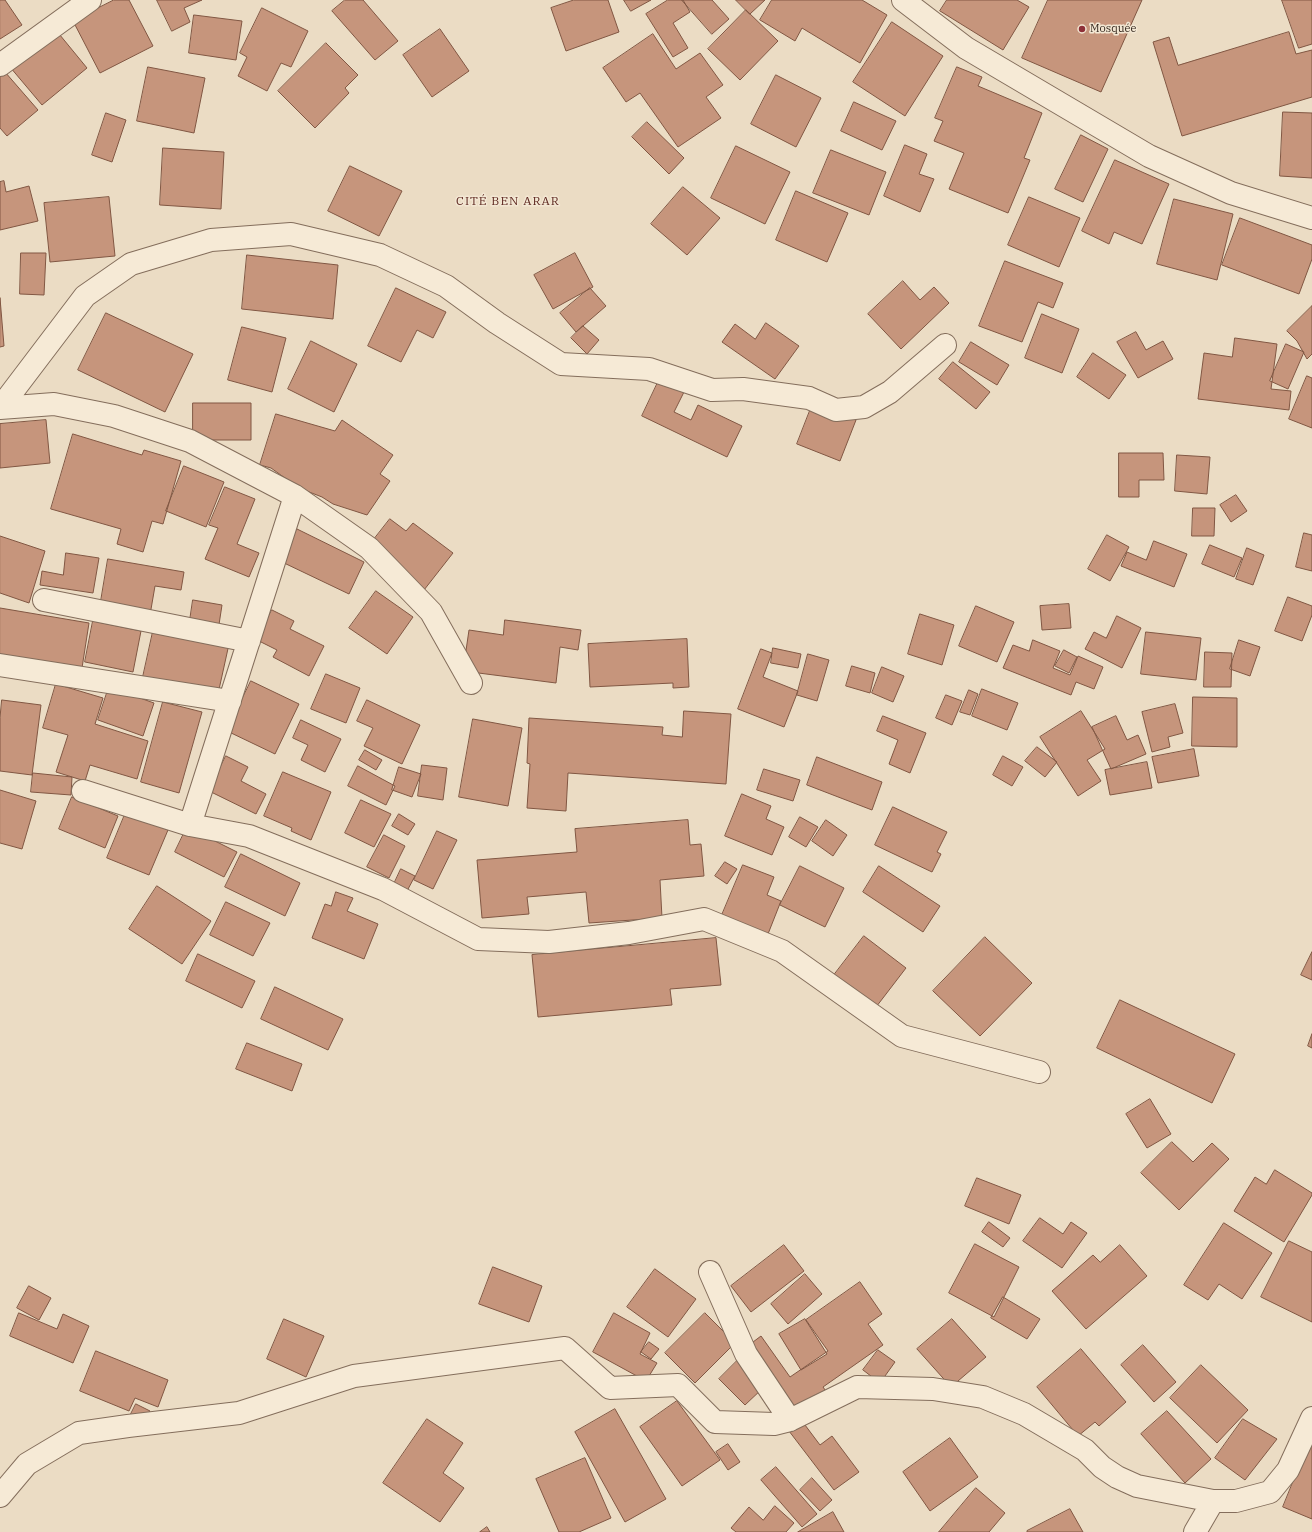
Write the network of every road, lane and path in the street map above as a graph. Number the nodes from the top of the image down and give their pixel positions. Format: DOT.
graph roads {
  1 [pos="90,0"];
  2 [pos="903,0"];
  3 [pos="0,65"];
  4 [pos="1312,218"];
  5 [pos="945,345"];
  6 [pos="0,408"];
  7 [pos="296,496"];
  8 [pos="44,600"];
  9 [pos="249,641"];
  10 [pos="0,665"];
  11 [pos="471,683"];
  12 [pos="230,701"];
  13 [pos="83,791"];
  14 [pos="190,825"];
  15 [pos="1039,1072"];
  16 [pos="710,1272"];
  17 [pos="1312,1418"];
  18 [pos="790,1420"];
  19 [pos="0,1496"];
  20 [pos="1213,1501"];
  21 [pos="1196,1532"];
  1 -- 3 [label="street"];
  2 -- 4 [label="street"];
  5 -- 6 [label="street"];
  6 -- 7 [label="street"];
  7 -- 9 [label="street"];
  7 -- 11 [label="street"];
  8 -- 9 [label="street"];
  9 -- 12 [label="street"];
  10 -- 12 [label="street"];
  12 -- 14 [label="street"];
  13 -- 14 [label="street"];
  14 -- 15 [label="street"];
  16 -- 18 [label="street"];
  17 -- 20 [label="street"];
  18 -- 19 [label="street"];
  18 -- 20 [label="street"];
  20 -- 21 [label="street"];
}
